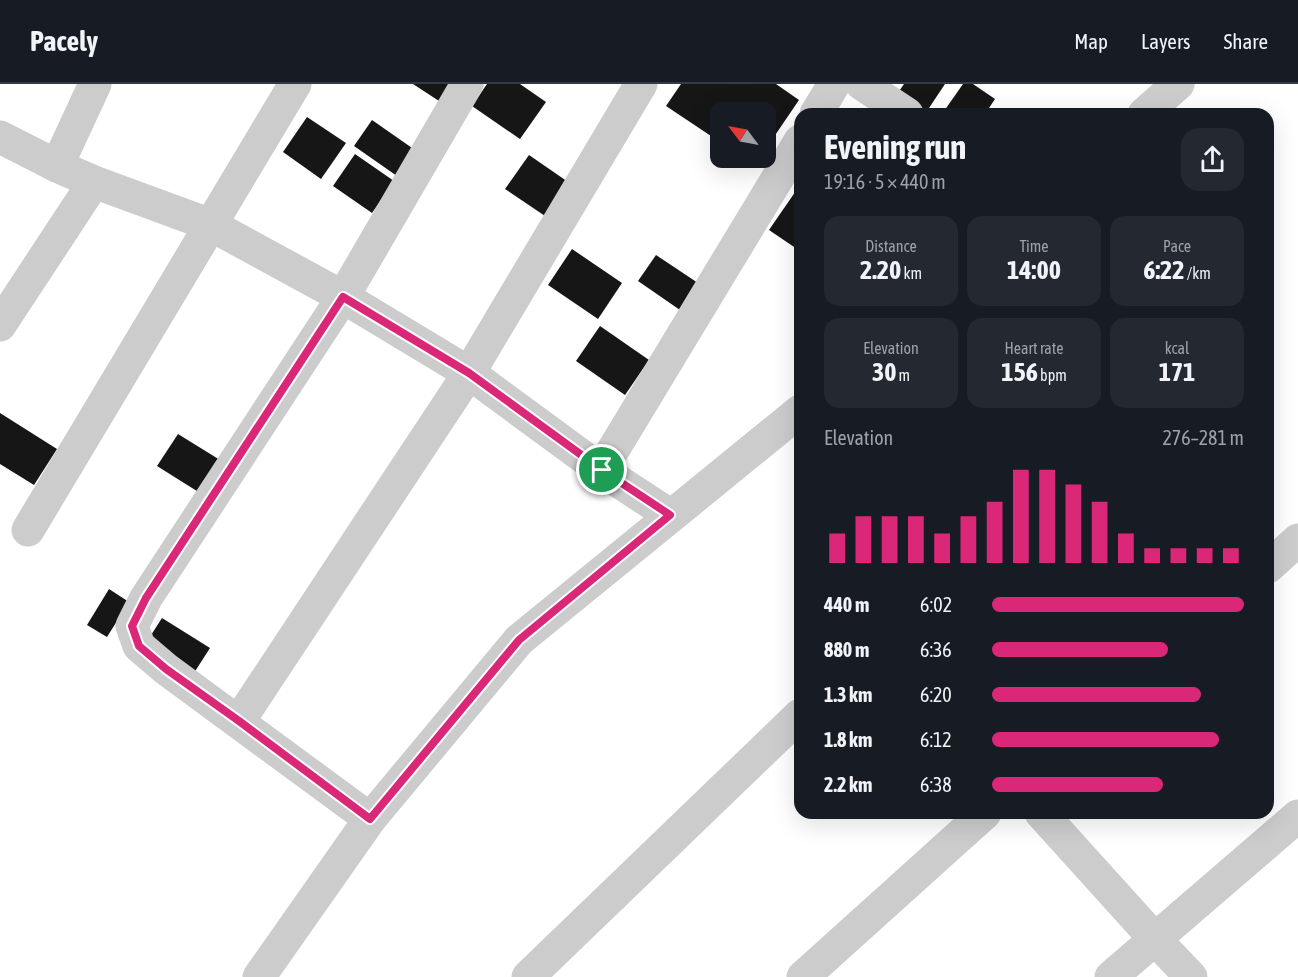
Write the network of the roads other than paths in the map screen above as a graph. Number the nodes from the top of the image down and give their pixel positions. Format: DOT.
graph roads {
  1 [pos="95,84"];
  2 [pos="295,84"];
  3 [pos="467,84"];
  4 [pos="641,84"];
  5 [pos="834,84"];
  6 [pos="862,84"];
  7 [pos="1178,84"];
  8 [pos="820,108"];
  9 [pos="898,108"];
  10 [pos="1151,108"];
  11 [pos="0,137"];
  12 [pos="794,151"];
  13 [pos="57,166"];
  14 [pos="94,182"];
  15 [pos="211,225"];
  16 [pos="343,297"];
  17 [pos="0,325"];
  18 [pos="469,373"];
  19 [pos="794,416"];
  20 [pos="602,470"];
  21 [pos="670,515"];
  22 [pos="28,530"];
  23 [pos="1298,540"];
  24 [pos="1274,562"];
  25 [pos="239,721"];
  26 [pos="794,721"];
  27 [pos="1298,816"];
  28 [pos="370,819"];
  29 [pos="979,819"];
  30 [pos="1046,819"];
  31 [pos="1154,938"];
  32 [pos="258,977"];
  33 [pos="528,977"];
  34 [pos="803,977"];
  35 [pos="1111,977"];
  36 [pos="1191,977"];
  1 -- 13 [label="street"];
  2 -- 15 [label="street"];
  3 -- 16 [label="street"];
  4 -- 18 [label="street"];
  5 -- 8 [label="street"];
  6 -- 9 [label="street"];
  7 -- 10 [label="street"];
  11 -- 13 [label="street"];
  12 -- 20 [label="street"];
  13 -- 14 [label="street"];
  14 -- 15 [label="street"];
  14 -- 17 [label="street"];
  15 -- 16 [label="street"];
  15 -- 22 [label="street"];
  16 -- 18 [label="street"];
  16 -- 25 [label="street"];
  18 -- 20 [label="street"];
  18 -- 25 [label="street"];
  19 -- 21 [label="street"];
  20 -- 21 [label="street"];
  21 -- 28 [label="street"];
  23 -- 24 [label="street"];
  25 -- 28 [label="street"];
  26 -- 33 [label="street"];
  27 -- 31 [label="street"];
  28 -- 32 [label="street"];
  29 -- 34 [label="street"];
  30 -- 31 [label="street"];
  31 -- 35 [label="street"];
  31 -- 36 [label="street"];
}
